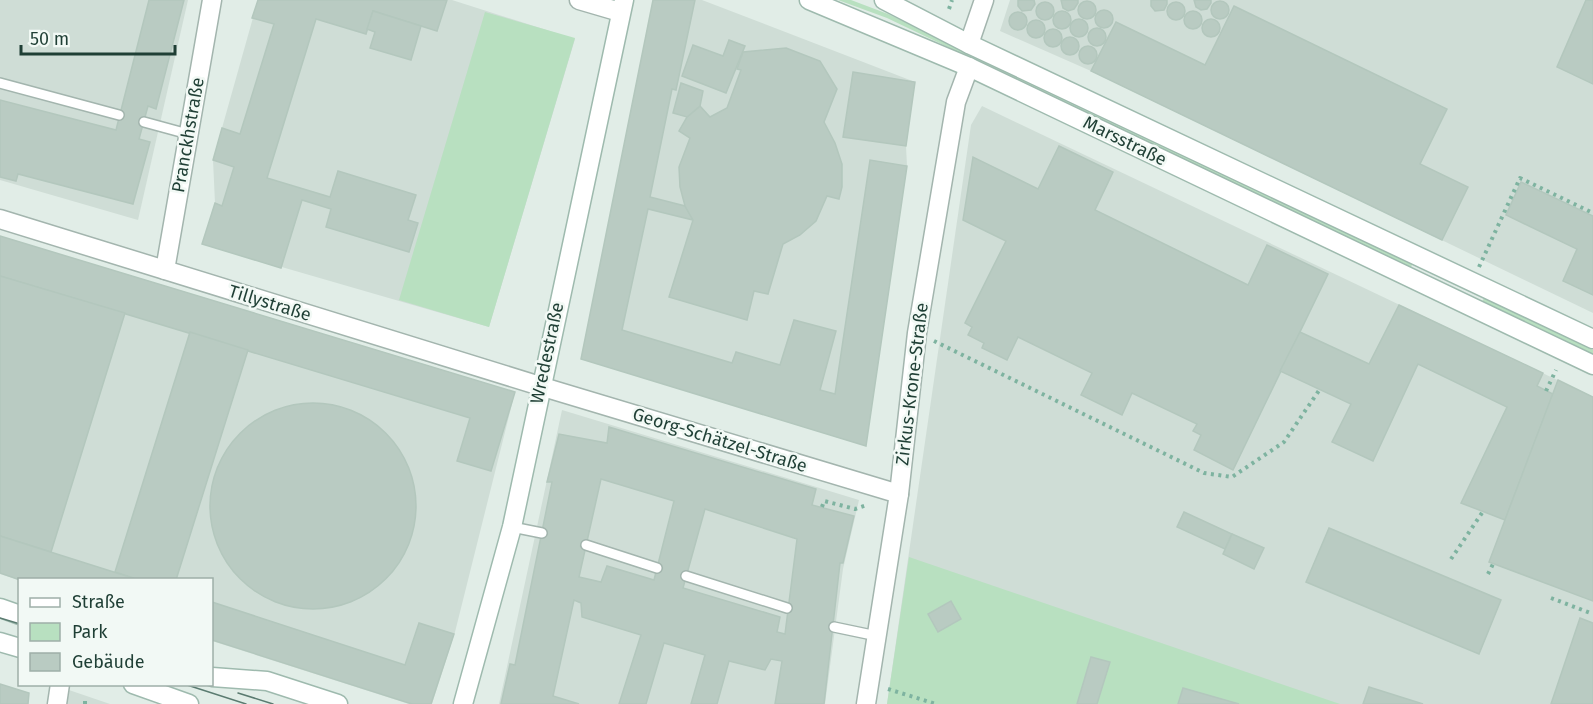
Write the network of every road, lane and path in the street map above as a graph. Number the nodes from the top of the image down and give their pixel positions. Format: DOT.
graph roads {
  1 [pos="212,0"];
  2 [pos="579,0"];
  3 [pos="809,0"];
  4 [pos="884,0"];
  5 [pos="952,0"];
  6 [pos="984,0"];
  7 [pos="622,6"];
  8 [pos="949,9"];
  9 [pos="969,44"];
  10 [pos="969,67"];
  11 [pos="0,83"];
  12 [pos="119,115"];
  13 [pos="144,122"];
  14 [pos="188,134"];
  15 [pos="1593,213"];
  16 [pos="0,219"];
  17 [pos="1448,269"];
  18 [pos="164,273"];
  19 [pos="1472,281"];
  20 [pos="1437,291"];
  21 [pos="917,333"];
  22 [pos="1593,339"];
  23 [pos="1593,365"];
  24 [pos="1556,370"];
  25 [pos="540,386"];
  26 [pos="1320,390"];
  27 [pos="1546,390"];
  28 [pos="899,494"];
  29 [pos="822,507"];
  30 [pos="855,509"];
  31 [pos="1484,510"];
  32 [pos="512,527"];
  33 [pos="542,533"];
  34 [pos="586,545"];
  35 [pos="1451,559"];
  36 [pos="1494,562"];
  37 [pos="657,568"];
  38 [pos="1488,574"];
  39 [pos="686,576"];
  40 [pos="1551,598"];
  41 [pos="0,608"];
  42 [pos="787,608"];
  43 [pos="18,614"];
  44 [pos="1593,614"];
  45 [pos="834,627"];
  46 [pos="878,636"];
  47 [pos="0,642"];
  48 [pos="18,647"];
  49 [pos="213,677"];
  50 [pos="870,684"];
  51 [pos="60,686"];
  52 [pos="139,686"];
  53 [pos="57,704"];
  54 [pos="189,704"];
  55 [pos="338,704"];
  56 [pos="463,704"];
  57 [pos="866,704"];
  58 [pos="936,704"];
  1 -- 14 [label="street, Pranckhstraße"];
  2 -- 7 [label="street"];
  3 -- 10 [label="street, Marsstraße"];
  4 -- 9 [label="street, Marsstraße"];
  5 -- 8 [label="path"];
  6 -- 9 [label="street"];
  7 -- 25 [label="street, Wredestraße"];
  9 -- 17 [label="street, Marsstraße"];
  10 -- 20 [label="street, Marsstraße"];
  10 -- 21 [label="street, Zirkus-Krone-Straße"];
  11 -- 12 [label="lane"];
  13 -- 14 [label="lane"];
  14 -- 18 [label="street, Pranckhstraße"];
  15 -- 19 [label="path"];
  16 -- 18 [label="street, Tillystraße"];
  17 -- 19 [label="street, Marsstraße"];
  17 -- 20 [label="street"];
  18 -- 25 [label="street, Tillystraße"];
  19 -- 22 [label="street, Marsstraße"];
  20 -- 23 [label="street, Marsstraße"];
  21 -- 26 [label="path"];
  21 -- 28 [label="street, Zirkus-Krone-Straße"];
  24 -- 27 [label="path"];
  25 -- 28 [label="street, Georg-Schätzel-Straße"];
  25 -- 32 [label="street, Wredestraße"];
  28 -- 46 [label="street, Zirkus-Krone-Straße"];
  29 -- 30 [label="path"];
  31 -- 35 [label="path"];
  32 -- 33 [label="lane"];
  32 -- 56 [label="street, Wredestraße"];
  34 -- 37 [label="lane"];
  36 -- 38 [label="path"];
  39 -- 42 [label="lane"];
  40 -- 44 [label="path"];
  41 -- 43 [label="street"];
  45 -- 46 [label="lane"];
  46 -- 50 [label="street, Zirkus-Krone-Straße"];
  47 -- 48 [label="street"];
  49 -- 55 [label="street"];
  50 -- 57 [label="street, Zirkus-Krone-Straße"];
  50 -- 58 [label="path"];
  51 -- 53 [label="street"];
  52 -- 54 [label="street"];
}
